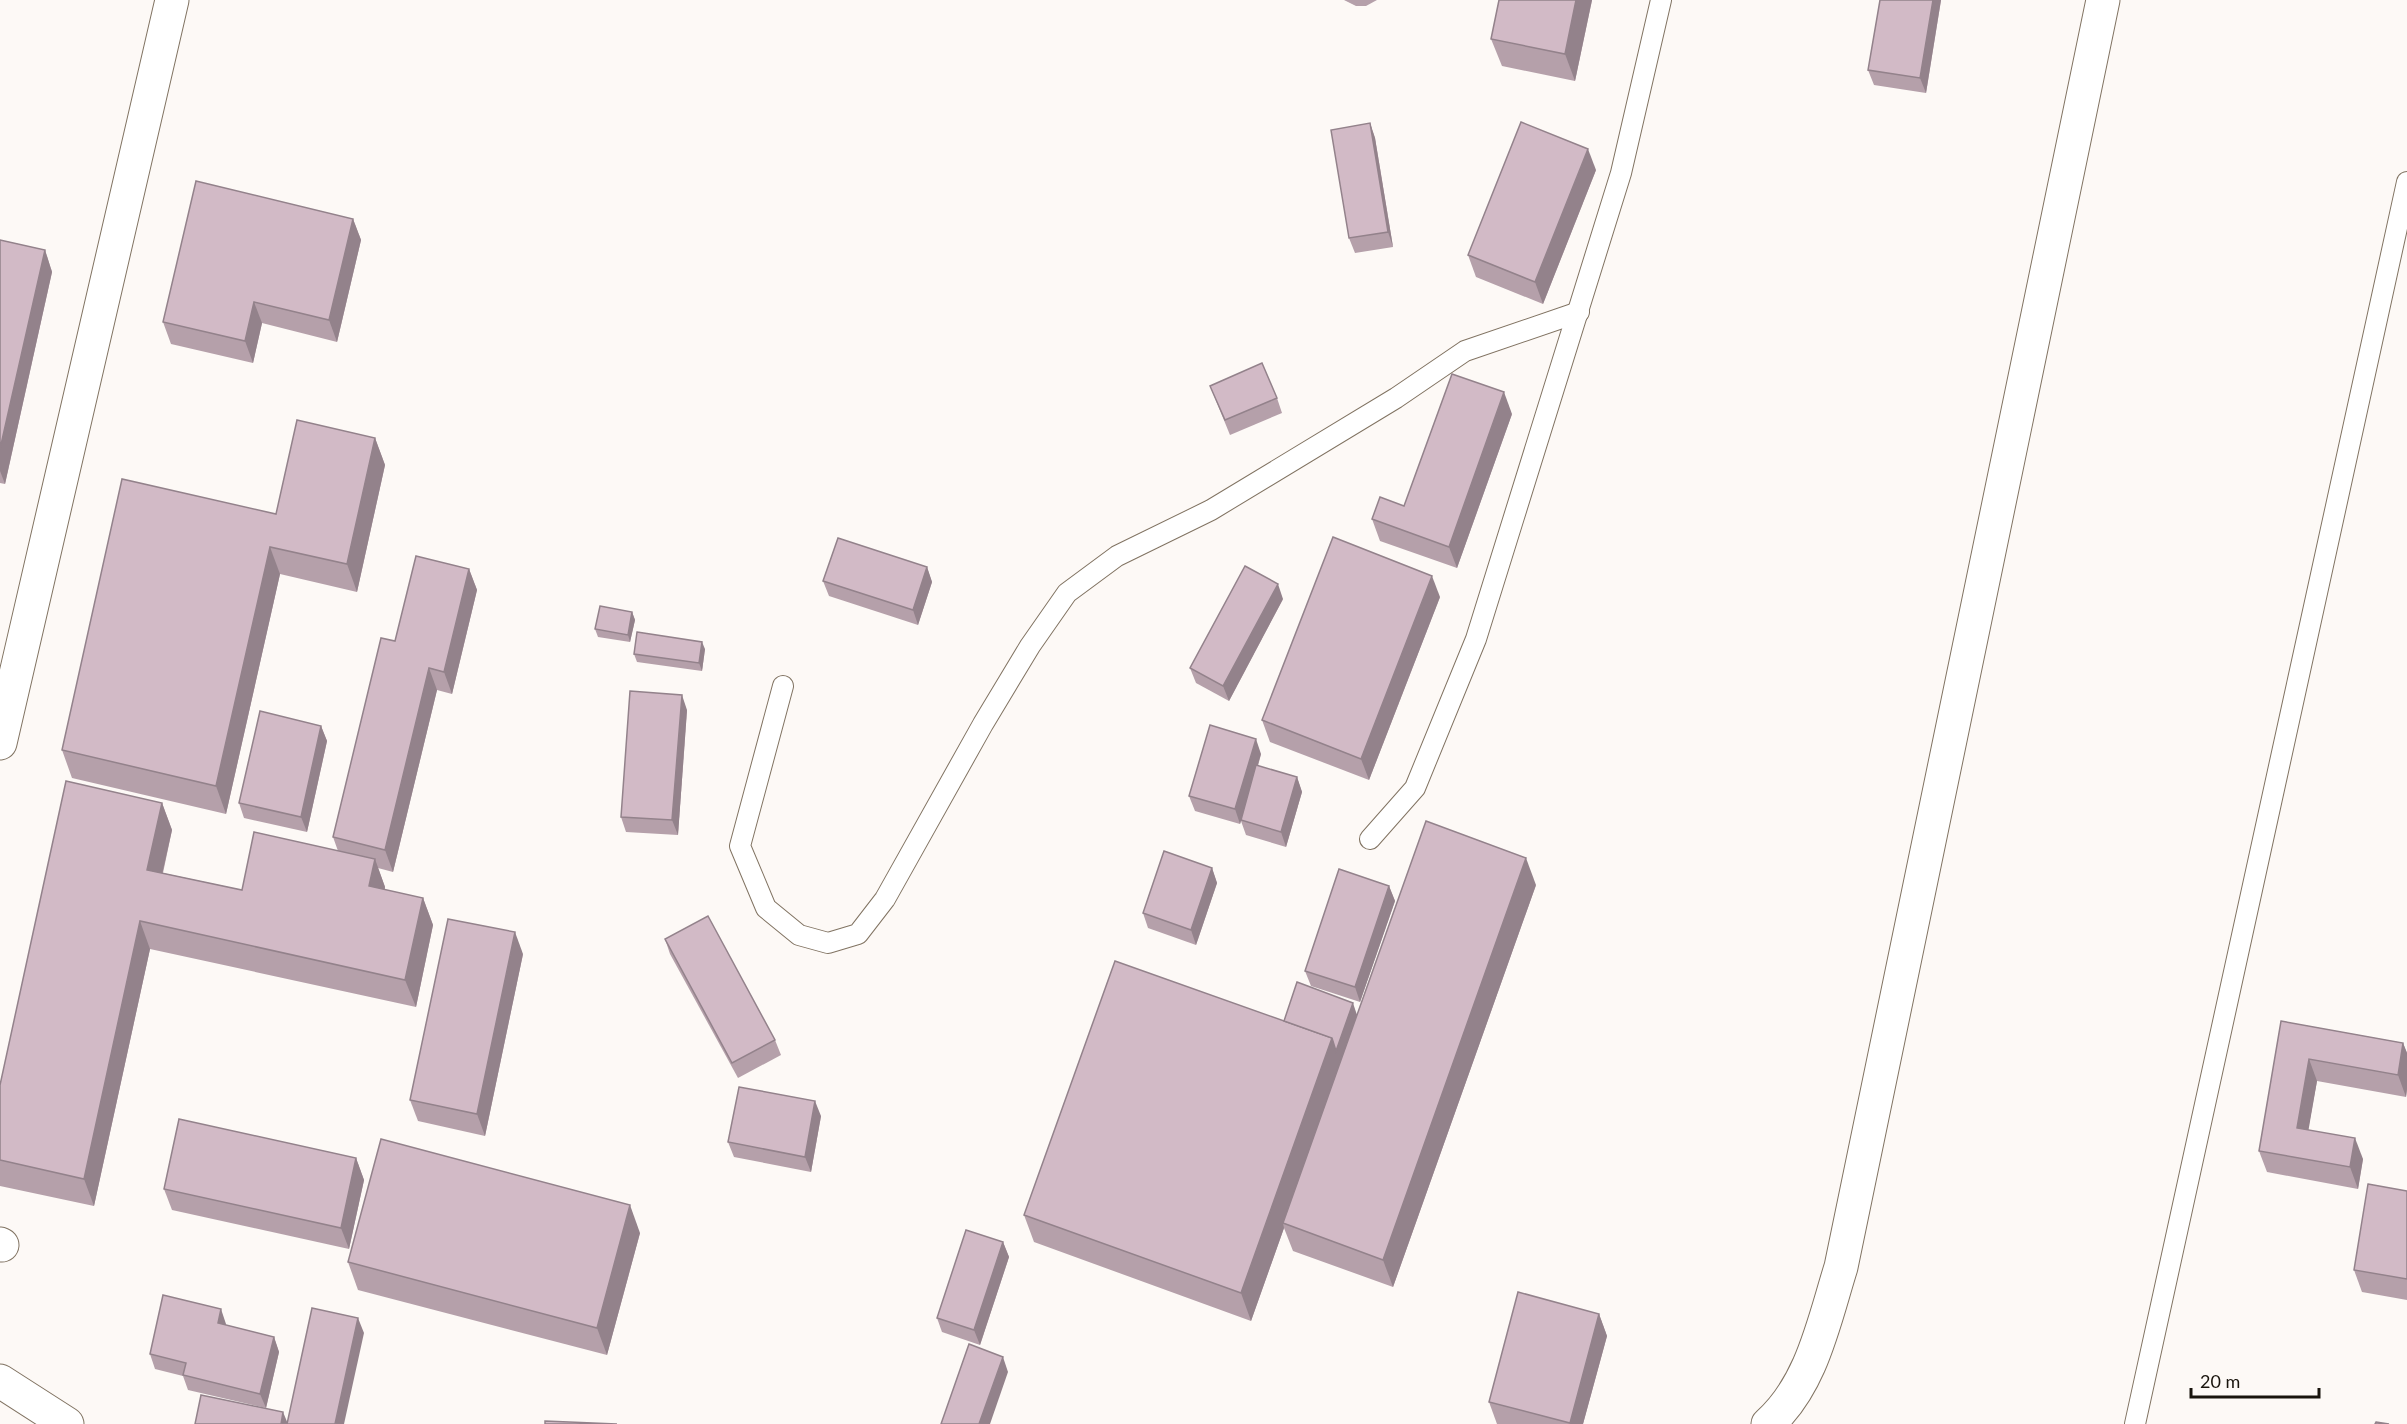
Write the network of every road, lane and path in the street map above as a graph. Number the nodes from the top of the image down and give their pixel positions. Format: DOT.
graph roads {
  1 [pos="172,0"];
  2 [pos="1661,0"];
  3 [pos="2103,0"];
  4 [pos="2407,182"];
  5 [pos="1580,312"];
  6 [pos="783,686"];
  7 [pos="0,742"];
  8 [pos="1370,839"];
  9 [pos="0,1381"];
  10 [pos="67,1424"];
  11 [pos="1768,1424"];
  12 [pos="2135,1424"];
  1 -- 7 [label="street"];
  2 -- 5 [label="lane"];
  3 -- 11 [label="street"];
  4 -- 12 [label="lane"];
  5 -- 6 [label="lane"];
  5 -- 8 [label="lane"];
  9 -- 10 [label="street"];
}
